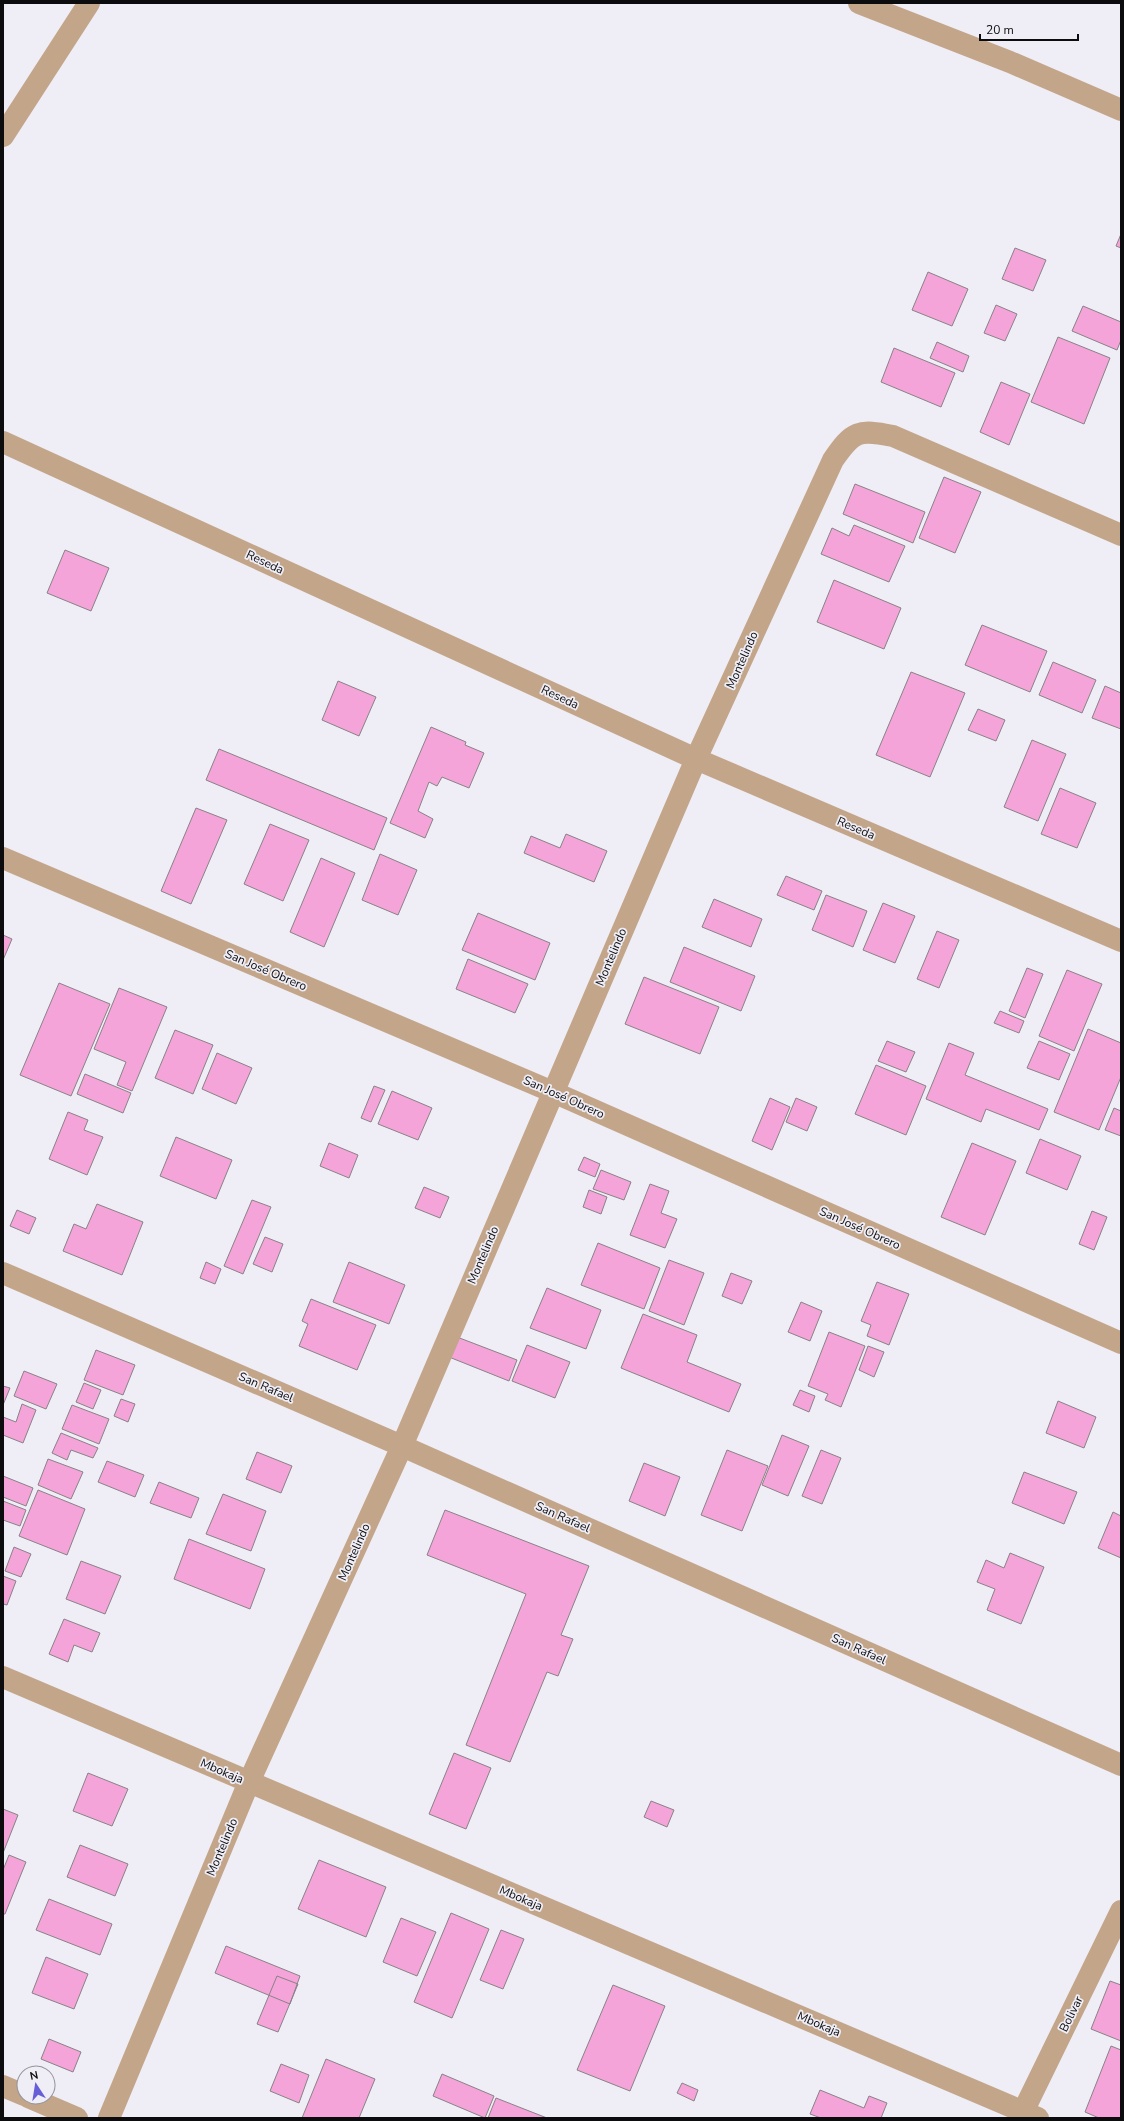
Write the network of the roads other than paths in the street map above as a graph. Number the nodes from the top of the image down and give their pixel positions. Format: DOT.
graph roads {
  1 [pos="89,3"];
  2 [pos="859,3"];
  3 [pos="1121,110"];
  4 [pos="3,136"];
  5 [pos="3,442"];
  6 [pos="1121,535"];
  7 [pos="696,759"];
  8 [pos="3,858"];
  9 [pos="1121,941"];
  10 [pos="553,1092"];
  11 [pos="3,1274"];
  12 [pos="1121,1343"];
  13 [pos="402,1446"];
  14 [pos="3,1677"];
  15 [pos="1121,1765"];
  16 [pos="249,1782"];
  17 [pos="1121,1910"];
  18 [pos="3,2086"];
  19 [pos="16,2092"];
  20 [pos="47,2105"];
  21 [pos="1027,2116"];
  22 [pos="77,2118"];
  23 [pos="109,2118"];
  1 -- 4 [label="street"];
  2 -- 3 [label="street"];
  5 -- 7 [label="street, Reseda"];
  6 -- 7 [label="street, Montelindo"];
  7 -- 9 [label="street, Reseda"];
  7 -- 10 [label="street, Montelindo"];
  8 -- 10 [label="street, San José Obrero"];
  10 -- 12 [label="street, San José Obrero"];
  10 -- 13 [label="street, Montelindo"];
  11 -- 13 [label="street, San Rafael"];
  13 -- 15 [label="street, San Rafael"];
  13 -- 16 [label="street, Montelindo"];
  14 -- 16 [label="street, Mbokaja"];
  16 -- 21 [label="street, Mbokaja"];
  16 -- 23 [label="street, Montelindo"];
  17 -- 21 [label="street, Bolivar"];
  18 -- 19 [label="street"];
  20 -- 22 [label="street"];
}
